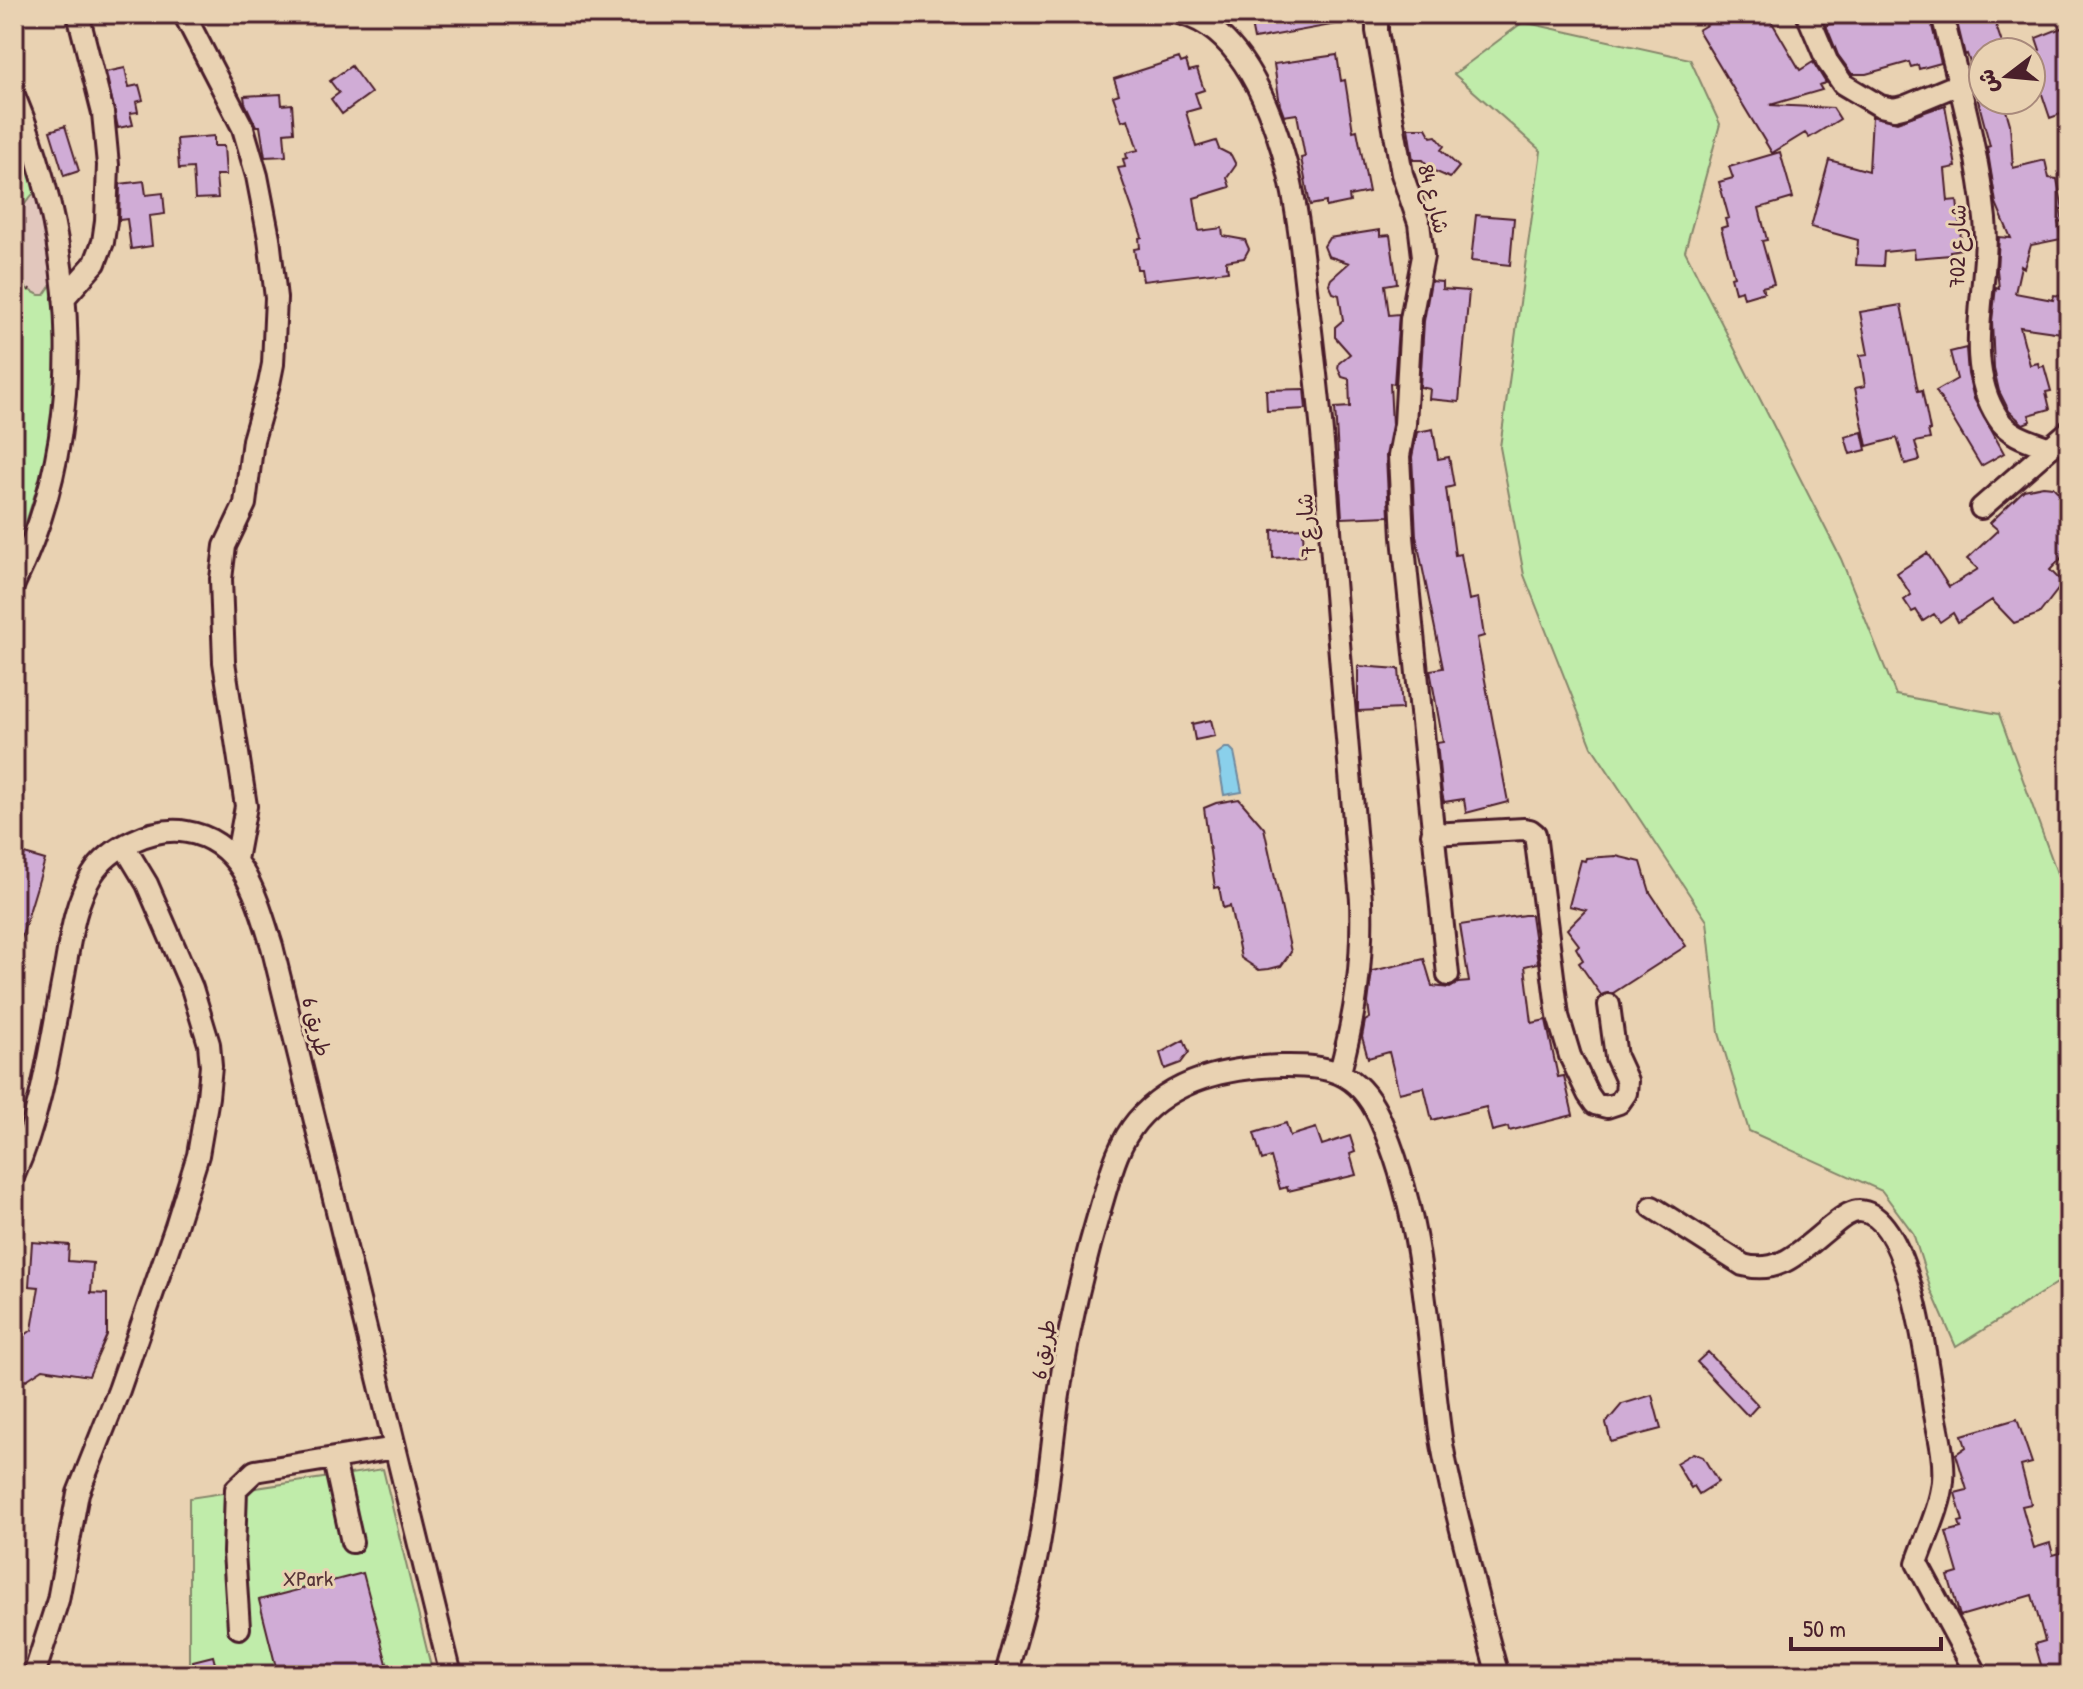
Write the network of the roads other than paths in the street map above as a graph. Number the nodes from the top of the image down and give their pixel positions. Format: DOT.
graph roads {
  1 [pos="78,14"];
  2 [pos="184,14"];
  3 [pos="1182,14"];
  4 [pos="1377,14"];
  5 [pos="1807,14"];
  6 [pos="1942,14"];
  7 [pos="1959,84"];
  8 [pos="14,95"];
  9 [pos="64,298"];
  10 [pos="2069,431"];
  11 [pos="2050,448"];
  12 [pos="1981,508"];
  13 [pos="14,584"];
  14 [pos="1432,834"];
  15 [pos="124,846"];
  16 [pos="236,860"];
  17 [pos="1448,975"];
  18 [pos="1609,1005"];
  19 [pos="1340,1072"];
  20 [pos="14,1175"];
  21 [pos="1652,1207"];
  22 [pos="395,1448"];
  23 [pos="334,1460"];
  24 [pos="352,1542"];
  25 [pos="239,1628"];
  26 [pos="34,1675"];
  27 [pos="451,1675"];
  28 [pos="1006,1675"];
  29 [pos="1498,1675"];
  30 [pos="1977,1675"];
  1 -- 9 [label="street"];
  2 -- 16 [label="street"];
  3 -- 19 [label="street, شارع 7"];
  4 -- 14 [label="street, شارع 84"];
  5 -- 7 [label="street"];
  6 -- 7 [label="street, شارع 702"];
  7 -- 11 [label="street, شارع 702"];
  8 -- 9 [label="street"];
  9 -- 13 [label="street"];
  10 -- 11 [label="street"];
  11 -- 12 [label="street"];
  14 -- 17 [label="street, شارع 84"];
  14 -- 18 [label="street"];
  15 -- 16 [label="street, طريق 6"];
  15 -- 20 [label="street, طريق 6"];
  15 -- 26 [label="street"];
  16 -- 22 [label="street, طريق 6"];
  19 -- 28 [label="street, طريق 6"];
  19 -- 29 [label="street"];
  21 -- 30 [label="street"];
  22 -- 23 [label="street"];
  22 -- 27 [label="street, طريق 6"];
  23 -- 24 [label="street"];
  23 -- 25 [label="street"];
}
